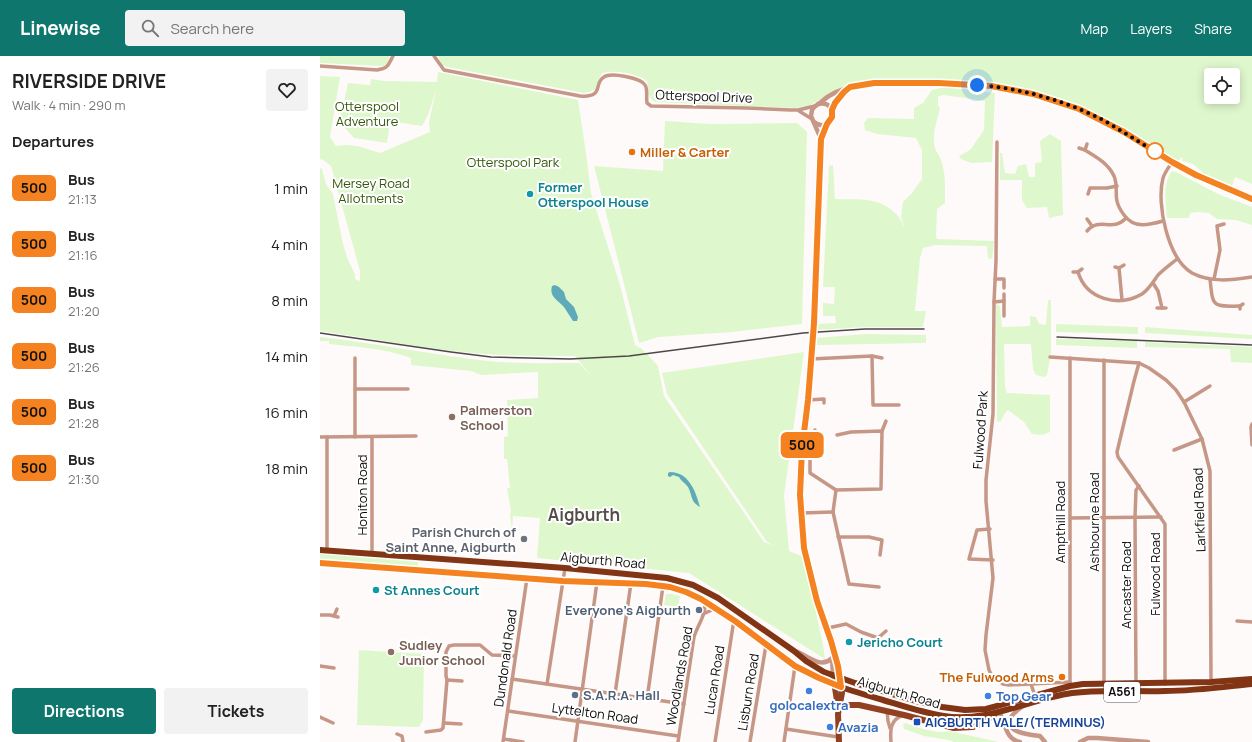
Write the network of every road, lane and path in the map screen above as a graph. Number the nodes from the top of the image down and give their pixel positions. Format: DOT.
graph roads {
  1 [pos="393,56"];
  2 [pos="434,56"];
  3 [pos="320,66"];
  4 [pos="850,87"];
  5 [pos="817,105"];
  6 [pos="798,110"];
  7 [pos="832,110"];
  8 [pos="813,121"];
  9 [pos="827,124"];
  10 [pos="821,139"];
  11 [pos="997,142"];
  12 [pos="1088,144"];
  13 [pos="1079,148"];
  14 [pos="1085,150"];
  15 [pos="1172,162"];
  16 [pos="1086,185"];
  17 [pos="1117,186"];
  18 [pos="1090,188"];
  19 [pos="1088,194"];
  20 [pos="1252,199"];
  21 [pos="1126,218"];
  22 [pos="1087,219"];
  23 [pos="1215,220"];
  24 [pos="1164,221"];
  25 [pos="1224,224"];
  26 [pos="1092,226"];
  27 [pos="1217,226"];
  28 [pos="1087,231"];
  29 [pos="1177,259"];
  30 [pos="1124,265"];
  31 [pos="1082,269"];
  32 [pos="1073,272"];
  33 [pos="1078,272"];
  34 [pos="1252,277"];
  35 [pos="995,279"];
  36 [pos="1212,279"];
  37 [pos="1153,283"];
  38 [pos="1004,288"];
  39 [pos="1004,294"];
  40 [pos="1122,300"];
  41 [pos="1004,301"];
  42 [pos="994,302"];
  43 [pos="1241,307"];
  44 [pos="1157,308"];
  45 [pos="1004,316"];
  46 [pos="872,356"];
  47 [pos="1050,357"];
  48 [pos="355,358"];
  49 [pos="882,358"];
  50 [pos="1070,358"];
  51 [pos="811,360"];
  52 [pos="1104,360"];
  53 [pos="1140,363"];
  54 [pos="1210,386"];
  55 [pos="355,389"];
  56 [pos="408,389"];
  57 [pos="824,399"];
  58 [pos="808,400"];
  59 [pos="1184,402"];
  60 [pos="898,406"];
  61 [pos="886,421"];
  62 [pos="1252,424"];
  63 [pos="815,430"];
  64 [pos="882,431"];
  65 [pos="837,435"];
  66 [pos="416,436"];
  67 [pos="1252,436"];
  68 [pos="320,437"];
  69 [pos="327,437"];
  70 [pos="355,437"];
  71 [pos="372,437"];
  72 [pos="1202,439"];
  73 [pos="1252,445"];
  74 [pos="1174,450"];
  75 [pos="1139,486"];
  76 [pos="836,490"];
  77 [pos="833,512"];
  78 [pos="801,514"];
  79 [pos="1104,517"];
  80 [pos="1135,517"];
  81 [pos="1070,518"];
  82 [pos="1161,518"];
  83 [pos="990,529"];
  84 [pos="838,537"];
  85 [pos="320,550"];
  86 [pos="328,550"];
  87 [pos="372,554"];
  88 [pos="880,555"];
  89 [pos="993,560"];
  90 [pos="320,563"];
  91 [pos="564,568"];
  92 [pos="527,578"];
  93 [pos="563,581"];
  94 [pos="597,582"];
  95 [pos="631,583"];
  96 [pos="663,586"];
  97 [pos="879,587"];
  98 [pos="701,599"];
  99 [pos="337,609"];
  100 [pos="718,609"];
  101 [pos="320,614"];
  102 [pos="703,614"];
  103 [pos="735,621"];
  104 [pos="1237,621"];
  105 [pos="1252,622"];
  106 [pos="828,628"];
  107 [pos="886,630"];
  108 [pos="766,645"];
  109 [pos="794,651"];
  110 [pos="834,652"];
  111 [pos="515,656"];
  112 [pos="831,659"];
  113 [pos="320,666"];
  114 [pos="795,666"];
  115 [pos="334,668"];
  116 [pos="833,675"];
  117 [pos="840,678"];
  118 [pos="512,679"];
  119 [pos="1252,679"];
  120 [pos="448,680"];
  121 [pos="462,681"];
  122 [pos="1211,682"];
  123 [pos="547,684"];
  124 [pos="1031,684"];
  125 [pos="1070,684"];
  126 [pos="1104,684"];
  127 [pos="1136,684"];
  128 [pos="1165,684"];
  129 [pos="1252,684"];
  130 [pos="838,686"];
  131 [pos="582,689"];
  132 [pos="1138,692"];
  133 [pos="615,694"];
  134 [pos="1035,696"];
  135 [pos="647,699"];
  136 [pos="684,704"];
  137 [pos="1023,706"];
  138 [pos="838,709"];
  139 [pos="508,711"];
  140 [pos="887,711"];
  141 [pos="997,713"];
  142 [pos="904,715"];
  143 [pos="320,717"];
  144 [pos="578,721"];
  145 [pos="333,723"];
  146 [pos="444,724"];
  147 [pos="460,724"];
  148 [pos="890,728"];
  149 [pos="786,729"];
  150 [pos="426,732"];
  151 [pos="397,734"];
  152 [pos="678,736"];
  153 [pos="838,740"];
  154 [pos="503,741"];
  155 [pos="403,742"];
  156 [pos="523,742"];
  157 [pos="575,742"];
  158 [pos="678,742"];
  159 [pos="715,742"];
  160 [pos="750,742"];
  161 [pos="784,742"];
  162 [pos="891,742"];
  163 [pos="1020,742"];
  164 [pos="1044,742"];
  165 [pos="1080,742"];
  166 [pos="1148,742"];
  1 -- 3 [label="street"];
  2 -- 6 [label="street, Otterspool Drive"];
  4 -- 5 [label="street"];
  4 -- 7 [label="street"];
  4 -- 15 [label="street"];
  5 -- 6 [label="street, Otterspool Drive"];
  5 -- 7 [label="street"];
  5 -- 8 [label="street"];
  6 -- 8 [label="street"];
  7 -- 9 [label="street"];
  8 -- 9 [label="street"];
  8 -- 10 [label="street"];
  9 -- 10 [label="street"];
  10 -- 51 [label="street, bridge"];
  11 -- 35 [label="street, Fulwood Park"];
  12 -- 14 [label="street"];
  13 -- 14 [label="street"];
  14 -- 17 [label="street"];
  15 -- 20 [label="street"];
  15 -- 24 [label="street"];
  16 -- 18 [label="street"];
  17 -- 18 [label="street"];
  17 -- 21 [label="street"];
  18 -- 19 [label="street"];
  21 -- 24 [label="street"];
  21 -- 26 [label="street"];
  22 -- 26 [label="street"];
  23 -- 27 [label="street"];
  24 -- 29 [label="street"];
  25 -- 27 [label="street"];
  26 -- 28 [label="street"];
  27 -- 36 [label="street"];
  29 -- 36 [label="street"];
  29 -- 37 [label="street"];
  30 -- 40 [label="street"];
  31 -- 33 [label="street"];
  32 -- 33 [label="street"];
  33 -- 40 [label="street"];
  34 -- 36 [label="street"];
  35 -- 38 [label="street"];
  35 -- 42 [label="street, Fulwood Park"];
  36 -- 43 [label="street"];
  37 -- 40 [label="street"];
  37 -- 44 [label="street"];
  39 -- 41 [label="street"];
  41 -- 42 [label="street"];
  41 -- 45 [label="street"];
  42 -- 83 [label="street, Fulwood Park"];
  46 -- 49 [label="street"];
  46 -- 51 [label="street"];
  46 -- 60 [label="street"];
  47 -- 50 [label="street"];
  48 -- 55 [label="street"];
  50 -- 52 [label="street"];
  50 -- 81 [label="street, Ampthill Road"];
  51 -- 58 [label="street"];
  52 -- 53 [label="street"];
  52 -- 79 [label="street, Ashbourne Road"];
  53 -- 59 [label="street, Larkfield Road"];
  53 -- 75 [label="street, Fulwood Road"];
  54 -- 59 [label="street"];
  55 -- 56 [label="street"];
  55 -- 70 [label="street"];
  57 -- 58 [label="street"];
  58 -- 78 [label="street"];
  59 -- 72 [label="street, Larkfield Road"];
  61 -- 64 [label="street"];
  62 -- 67 [label="street"];
  63 -- 76 [label="street"];
  64 -- 65 [label="street"];
  64 -- 76 [label="street"];
  66 -- 71 [label="street"];
  67 -- 73 [label="street"];
  68 -- 69 [label="street"];
  69 -- 70 [label="street"];
  69 -- 86 [label="street"];
  70 -- 71 [label="street"];
  71 -- 87 [label="street, Honiton Road"];
  72 -- 74 [label="street"];
  72 -- 122 [label="street, Larkfield Road"];
  75 -- 80 [label="street, Ancaster Road"];
  75 -- 82 [label="street, Fulwood Road"];
  76 -- 77 [label="street"];
  77 -- 78 [label="street"];
  77 -- 84 [label="street"];
  78 -- 106 [label="street"];
  79 -- 80 [label="street"];
  79 -- 81 [label="street"];
  79 -- 126 [label="street, Ashbourne Road"];
  80 -- 82 [label="street"];
  80 -- 127 [label="street, Ancaster Road"];
  81 -- 125 [label="street, Ampthill Road"];
  82 -- 128 [label="street, Fulwood Road"];
  83 -- 89 [label="street, Fulwood Park"];
  83 -- 89 [label="street"];
  84 -- 88 [label="street"];
  84 -- 97 [label="street"];
  85 -- 86 [label="highway, Aigburth Road / A561"];
  86 -- 87 [label="highway, Aigburth Road / A561"];
  87 -- 91 [label="highway, Aigburth Road / A561"];
  89 -- 124 [label="street, Fulwood Park"];
  90 -- 92 [label="highway, Aigburth Road / A561"];
  91 -- 93 [label="street"];
  91 -- 109 [label="highway, Aigburth Road / A561"];
  92 -- 93 [label="highway, Aigburth Road / A561"];
  92 -- 111 [label="street, Dundonald Road"];
  93 -- 94 [label="highway, Aigburth Road / A561"];
  93 -- 123 [label="street"];
  94 -- 95 [label="highway, Aigburth Road / A561"];
  94 -- 131 [label="street"];
  95 -- 96 [label="highway, Aigburth Road / A561"];
  95 -- 133 [label="street"];
  96 -- 98 [label="highway, Aigburth Road / A561"];
  96 -- 135 [label="street"];
  98 -- 100 [label="highway, Aigburth Road / A561"];
  98 -- 102 [label="street, Woodlands Road"];
  99 -- 101 [label="street"];
  100 -- 102 [label="street, Woodlands Road"];
  100 -- 103 [label="highway, Aigburth Road / A561"];
  102 -- 136 [label="street, Woodlands Road"];
  103 -- 108 [label="highway, Aigburth Road / A561"];
  103 -- 159 [label="street, Lucan Road"];
  104 -- 105 [label="street"];
  106 -- 107 [label="street"];
  106 -- 110 [label="street"];
  108 -- 114 [label="highway, Aigburth Road / A561"];
  108 -- 160 [label="street, Lisburn Road"];
  109 -- 112 [label="street"];
  109 -- 116 [label="highway, Aigburth Road / A561"];
  110 -- 112 [label="street"];
  110 -- 117 [label="street"];
  111 -- 118 [label="street, Dundonald Road"];
  111 -- 120 [label="street"];
  112 -- 116 [label="street"];
  113 -- 115 [label="street"];
  114 -- 130 [label="highway, Aigburth Road / A561"];
  114 -- 149 [label="street"];
  116 -- 117 [label="highway, Aigburth Road / A561"];
  116 -- 130 [label="main road"];
  117 -- 130 [label="main road"];
  117 -- 134 [label="highway, Aigburth Road / A561"];
  118 -- 123 [label="street"];
  118 -- 139 [label="street, Dundonald Road"];
  119 -- 122 [label="highway, Aigburth Road / A561"];
  120 -- 121 [label="street"];
  120 -- 146 [label="street"];
  122 -- 128 [label="highway, Aigburth Road / A561"];
  123 -- 131 [label="street"];
  124 -- 125 [label="street, Fulwood Park"];
  124 -- 134 [label="street"];
  125 -- 126 [label="highway, Aigburth Road / A561"];
  125 -- 134 [label="highway, Aigburth Road / A561"];
  126 -- 127 [label="highway, Aigburth Road / A561"];
  127 -- 128 [label="highway, Aigburth Road / A561"];
  127 -- 132 [label="street"];
  129 -- 132 [label="highway, Aigburth Road / A561"];
  130 -- 138 [label="main road"];
  130 -- 141 [label="highway, Aigburth Road / A561"];
  131 -- 133 [label="street"];
  131 -- 144 [label="street"];
  132 -- 137 [label="highway, Aigburth Road / A561"];
  133 -- 135 [label="street"];
  135 -- 136 [label="street"];
  136 -- 152 [label="street, Woodlands Road"];
  137 -- 141 [label="highway, Aigburth Road / A561"];
  137 -- 164 [label="street"];
  138 -- 140 [label="main road"];
  138 -- 153 [label="main road"];
  139 -- 144 [label="street, Lyttelton Road"];
  139 -- 154 [label="street, Dundonald Road"];
  140 -- 142 [label="main road"];
  140 -- 148 [label="street"];
  141 -- 142 [label="main road"];
  141 -- 163 [label="street"];
  142 -- 148 [label="street"];
  143 -- 145 [label="street"];
  144 -- 152 [label="street, Lyttelton Road"];
  144 -- 157 [label="street"];
  146 -- 147 [label="street"];
  146 -- 150 [label="street"];
  148 -- 162 [label="street"];
  149 -- 153 [label="street"];
  149 -- 161 [label="street"];
  151 -- 155 [label="street"];
  152 -- 158 [label="street, Woodlands Road"];
  154 -- 156 [label="street"];
  165 -- 166 [label="street"];
}
